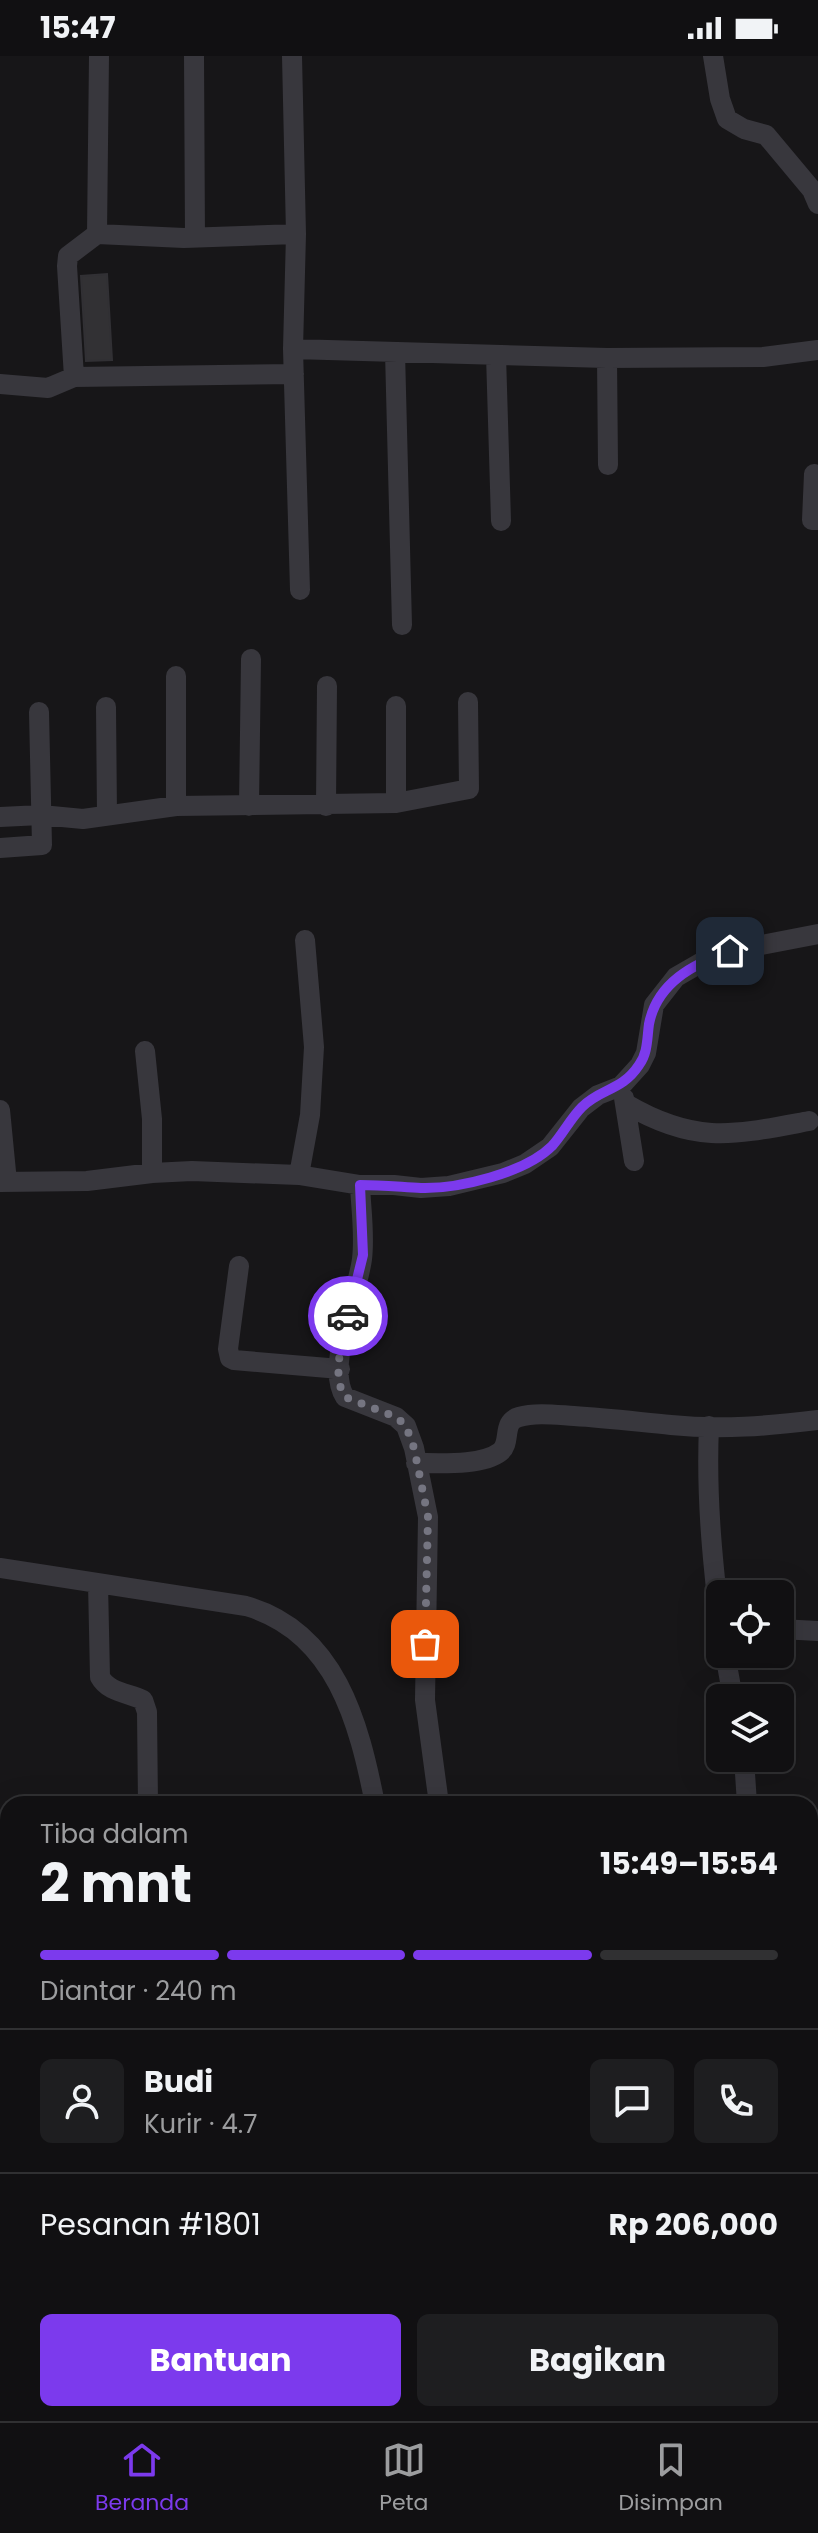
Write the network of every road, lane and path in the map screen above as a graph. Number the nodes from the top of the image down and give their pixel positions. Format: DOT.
graph roads {
  1 [pos="99,56"];
  2 [pos="194,56"];
  3 [pos="292,56"];
  4 [pos="713,56"];
  5 [pos="818,204"];
  6 [pos="97,234"];
  7 [pos="296,234"];
  8 [pos="195,238"];
  9 [pos="293,349"];
  10 [pos="818,350"];
  11 [pos="395,352"];
  12 [pos="496,355"];
  13 [pos="607,358"];
  14 [pos="294,374"];
  15 [pos="74,377"];
  16 [pos="0,384"];
  17 [pos="608,465"];
  18 [pos="814,474"];
  19 [pos="818,520"];
  20 [pos="501,521"];
  21 [pos="300,590"];
  22 [pos="402,625"];
  23 [pos="251,659"];
  24 [pos="176,676"];
  25 [pos="327,686"];
  26 [pos="468,702"];
  27 [pos="396,706"];
  28 [pos="106,707"];
  29 [pos="39,712"];
  30 [pos="396,803"];
  31 [pos="176,806"];
  32 [pos="249,806"];
  33 [pos="326,806"];
  34 [pos="41,815"];
  35 [pos="107,815"];
  36 [pos="0,817"];
  37 [pos="0,848"];
  38 [pos="818,934"];
  39 [pos="305,940"];
  40 [pos="145,1051"];
  41 [pos="623,1095"];
  42 [pos="0,1110"];
  43 [pos="809,1121"];
  44 [pos="634,1161"];
  45 [pos="152,1173"];
  46 [pos="299,1175"];
  47 [pos="4,1182"];
  48 [pos="360,1185"];
  49 [pos="239,1266"];
  50 [pos="340,1369"];
  51 [pos="818,1420"];
  52 [pos="709,1426"];
  53 [pos="416,1463"];
  54 [pos="0,1568"];
  55 [pos="714,1580"];
  56 [pos="98,1583"];
  57 [pos="794,1630"];
  58 [pos="818,1631"];
  59 [pos="745,1772"];
  60 [pos="148,1796"];
  61 [pos="373,1796"];
  62 [pos="438,1796"];
  63 [pos="746,1796"];
  1 -- 6 [label="street"];
  2 -- 8 [label="street"];
  3 -- 7 [label="street"];
  4 -- 5 [label="street"];
  6 -- 8 [label="street"];
  6 -- 15 [label="street"];
  7 -- 8 [label="street"];
  7 -- 9 [label="street"];
  9 -- 11 [label="street"];
  9 -- 14 [label="street"];
  10 -- 13 [label="street"];
  11 -- 12 [label="street"];
  11 -- 22 [label="street"];
  12 -- 13 [label="street"];
  12 -- 20 [label="street"];
  13 -- 17 [label="street"];
  14 -- 15 [label="street"];
  14 -- 21 [label="street"];
  15 -- 16 [label="street"];
  18 -- 19 [label="street"];
  23 -- 32 [label="street"];
  24 -- 31 [label="street"];
  25 -- 33 [label="street"];
  26 -- 30 [label="street"];
  27 -- 30 [label="street"];
  28 -- 35 [label="street"];
  29 -- 34 [label="street"];
  30 -- 33 [label="street"];
  31 -- 32 [label="street"];
  31 -- 35 [label="street"];
  32 -- 33 [label="street"];
  34 -- 35 [label="street"];
  34 -- 36 [label="street"];
  34 -- 37 [label="street"];
  38 -- 41 [label="street"];
  39 -- 46 [label="street"];
  40 -- 45 [label="street"];
  41 -- 43 [label="street"];
  41 -- 44 [label="street"];
  41 -- 48 [label="street"];
  42 -- 47 [label="street"];
  45 -- 46 [label="street"];
  45 -- 47 [label="street"];
  46 -- 48 [label="street"];
  48 -- 50 [label="street"];
  49 -- 50 [label="street"];
  50 -- 53 [label="street"];
  51 -- 52 [label="street"];
  52 -- 53 [label="street"];
  52 -- 55 [label="street"];
  53 -- 62 [label="street"];
  54 -- 56 [label="street"];
  56 -- 60 [label="street"];
  56 -- 61 [label="street"];
  57 -- 58 [label="street"];
  59 -- 63 [label="street"];
}
